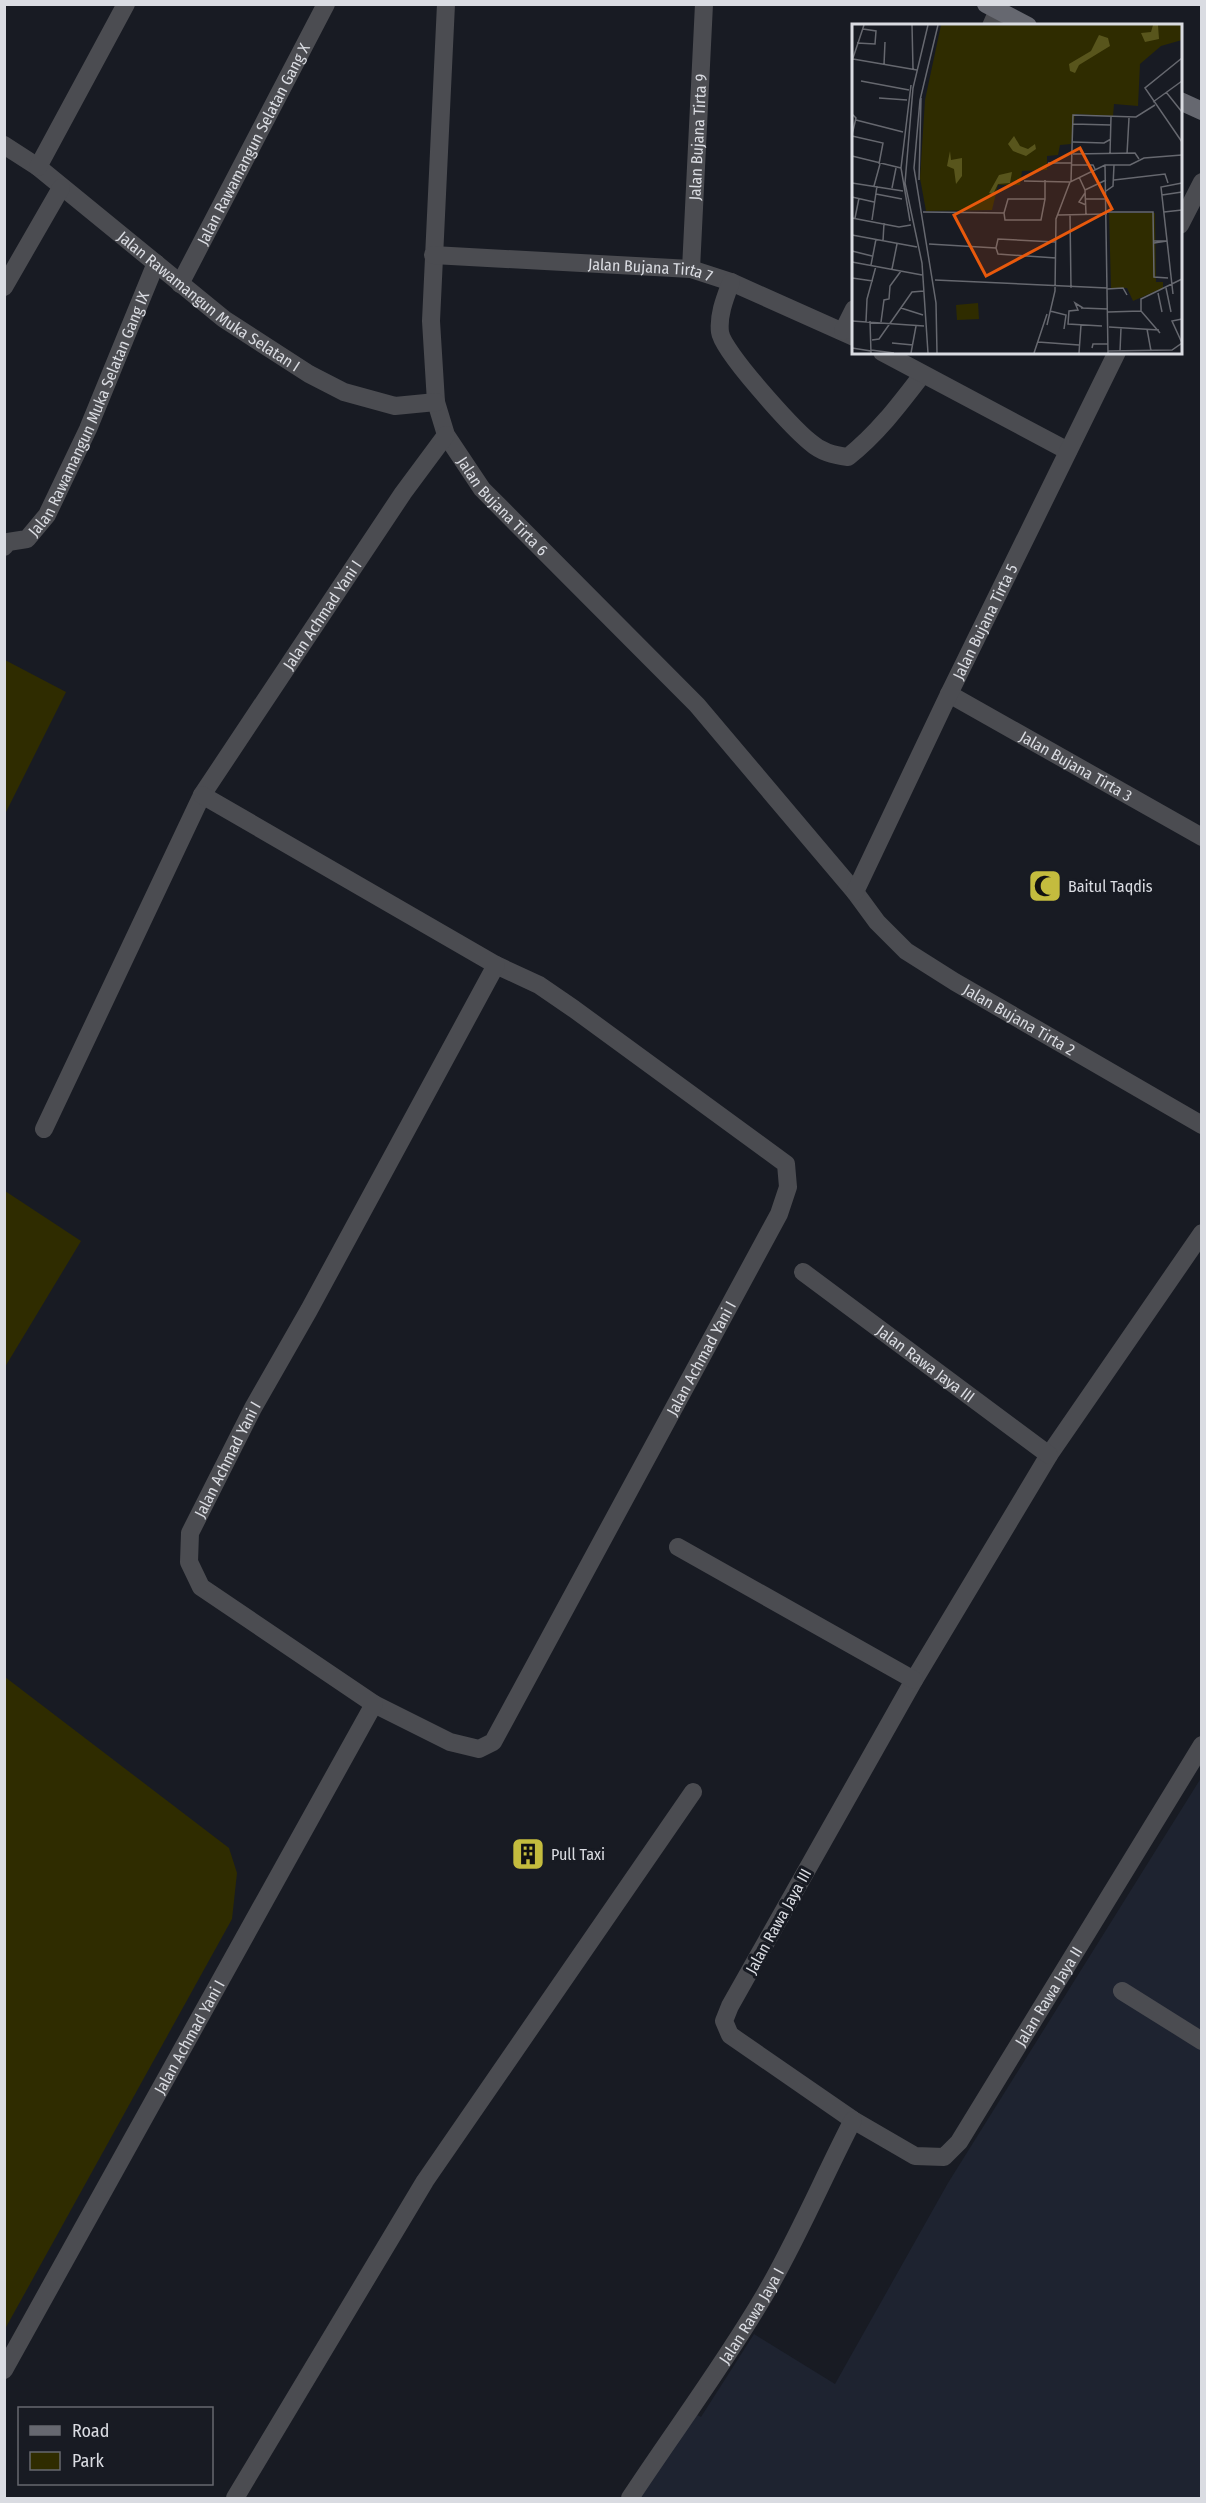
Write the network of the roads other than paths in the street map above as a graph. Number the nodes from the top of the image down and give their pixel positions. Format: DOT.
graph roads {
  1 [pos="126,4"];
  2 [pos="326,4"];
  3 [pos="446,4"];
  4 [pos="704,4"];
  5 [pos="992,13"];
  6 [pos="1022,24"];
  7 [pos="1182,102"];
  8 [pos="1202,111"];
  9 [pos="4,145"];
  10 [pos="38,167"];
  11 [pos="1202,182"];
  12 [pos="62,188"];
  13 [pos="1182,221"];
  14 [pos="433,255"];
  15 [pos="156,263"];
  16 [pos="691,269"];
  17 [pos="731,282"];
  18 [pos="180,284"];
  19 [pos="4,287"];
  20 [pos="852,317"];
  21 [pos="848,334"];
  22 [pos="885,354"];
  23 [pos="1116,354"];
  24 [pos="922,375"];
  25 [pos="436,402"];
  26 [pos="446,435"];
  27 [pos="1068,452"];
  28 [pos="4,547"];
  29 [pos="949,694"];
  30 [pos="202,795"];
  31 [pos="1202,837"];
  32 [pos="855,892"];
  33 [pos="496,965"];
  34 [pos="1202,1125"];
  35 [pos="44,1129"];
  36 [pos="1202,1233"];
  37 [pos="803,1272"];
  38 [pos="1049,1455"];
  39 [pos="678,1547"];
  40 [pos="914,1680"];
  41 [pos="374,1704"];
  42 [pos="1202,1745"];
  43 [pos="693,1792"];
  44 [pos="1122,1991"];
  45 [pos="1201,2040"];
  46 [pos="852,2120"];
  47 [pos="4,2370"];
  48 [pos="234,2499"];
  49 [pos="630,2499"];
  1 -- 10 [label="street"];
  2 -- 18 [label="street, Jalan Rawamangun Selatan Gang X"];
  3 -- 14 [label="street, Jalan Bujana Tirta 6"];
  4 -- 16 [label="street, Jalan Bujana Tirta 9"];
  5 -- 6 [label="street"];
  7 -- 8 [label="street"];
  9 -- 10 [label="street, Jalan Rawamangun Muka Selatan I"];
  10 -- 12 [label="street, Jalan Rawamangun Muka Selatan I"];
  11 -- 13 [label="street"];
  12 -- 15 [label="street, Jalan Rawamangun Muka Selatan I"];
  12 -- 19 [label="street"];
  14 -- 16 [label="street, Jalan Bujana Tirta 7"];
  14 -- 25 [label="street, Jalan Bujana Tirta 6"];
  15 -- 18 [label="street, Jalan Rawamangun Muka Selatan I"];
  15 -- 28 [label="street, Jalan Rawamangun Muka Selatan Gang IX"];
  16 -- 17 [label="street, Jalan Bujana Tirta 7"];
  17 -- 21 [label="street, Jalan Bujana Tirta 7"];
  17 -- 24 [label="street"];
  18 -- 25 [label="street, Jalan Rawamangun Muka Selatan I"];
  20 -- 21 [label="street"];
  22 -- 24 [label="street"];
  23 -- 27 [label="street, Jalan Bujana Tirta 5"];
  24 -- 27 [label="street"];
  25 -- 26 [label="street, Jalan Bujana Tirta 6"];
  26 -- 30 [label="street, Jalan Achmad Yani I"];
  26 -- 32 [label="street, Jalan Bujana Tirta 6"];
  27 -- 29 [label="street, Jalan Bujana Tirta 5"];
  29 -- 31 [label="street, Jalan Bujana Tirta 3"];
  29 -- 32 [label="street, Jalan Bujana Tirta 5"];
  30 -- 33 [label="street, Jalan Achmad Yani I"];
  30 -- 35 [label="street, Jalan Achmad Yani I"];
  32 -- 34 [label="street, Jalan Bujana Tirta 2"];
  33 -- 41 [label="street, Jalan Achmad Yani I"];
  33 -- 41 [label="street, Jalan Achmad Yani I"];
  36 -- 38 [label="street, Jalan Rawa Jaya III"];
  37 -- 38 [label="street, Jalan Rawa Jaya III"];
  38 -- 40 [label="street, Jalan Rawa Jaya III"];
  39 -- 40 [label="street"];
  40 -- 46 [label="street, Jalan Rawa Jaya III"];
  41 -- 47 [label="street, Jalan Achmad Yani I"];
  42 -- 46 [label="street, Jalan Rawa Jaya II"];
  43 -- 48 [label="street"];
  44 -- 45 [label="street"];
  46 -- 49 [label="street, Jalan Rawa Jaya I"];
}
